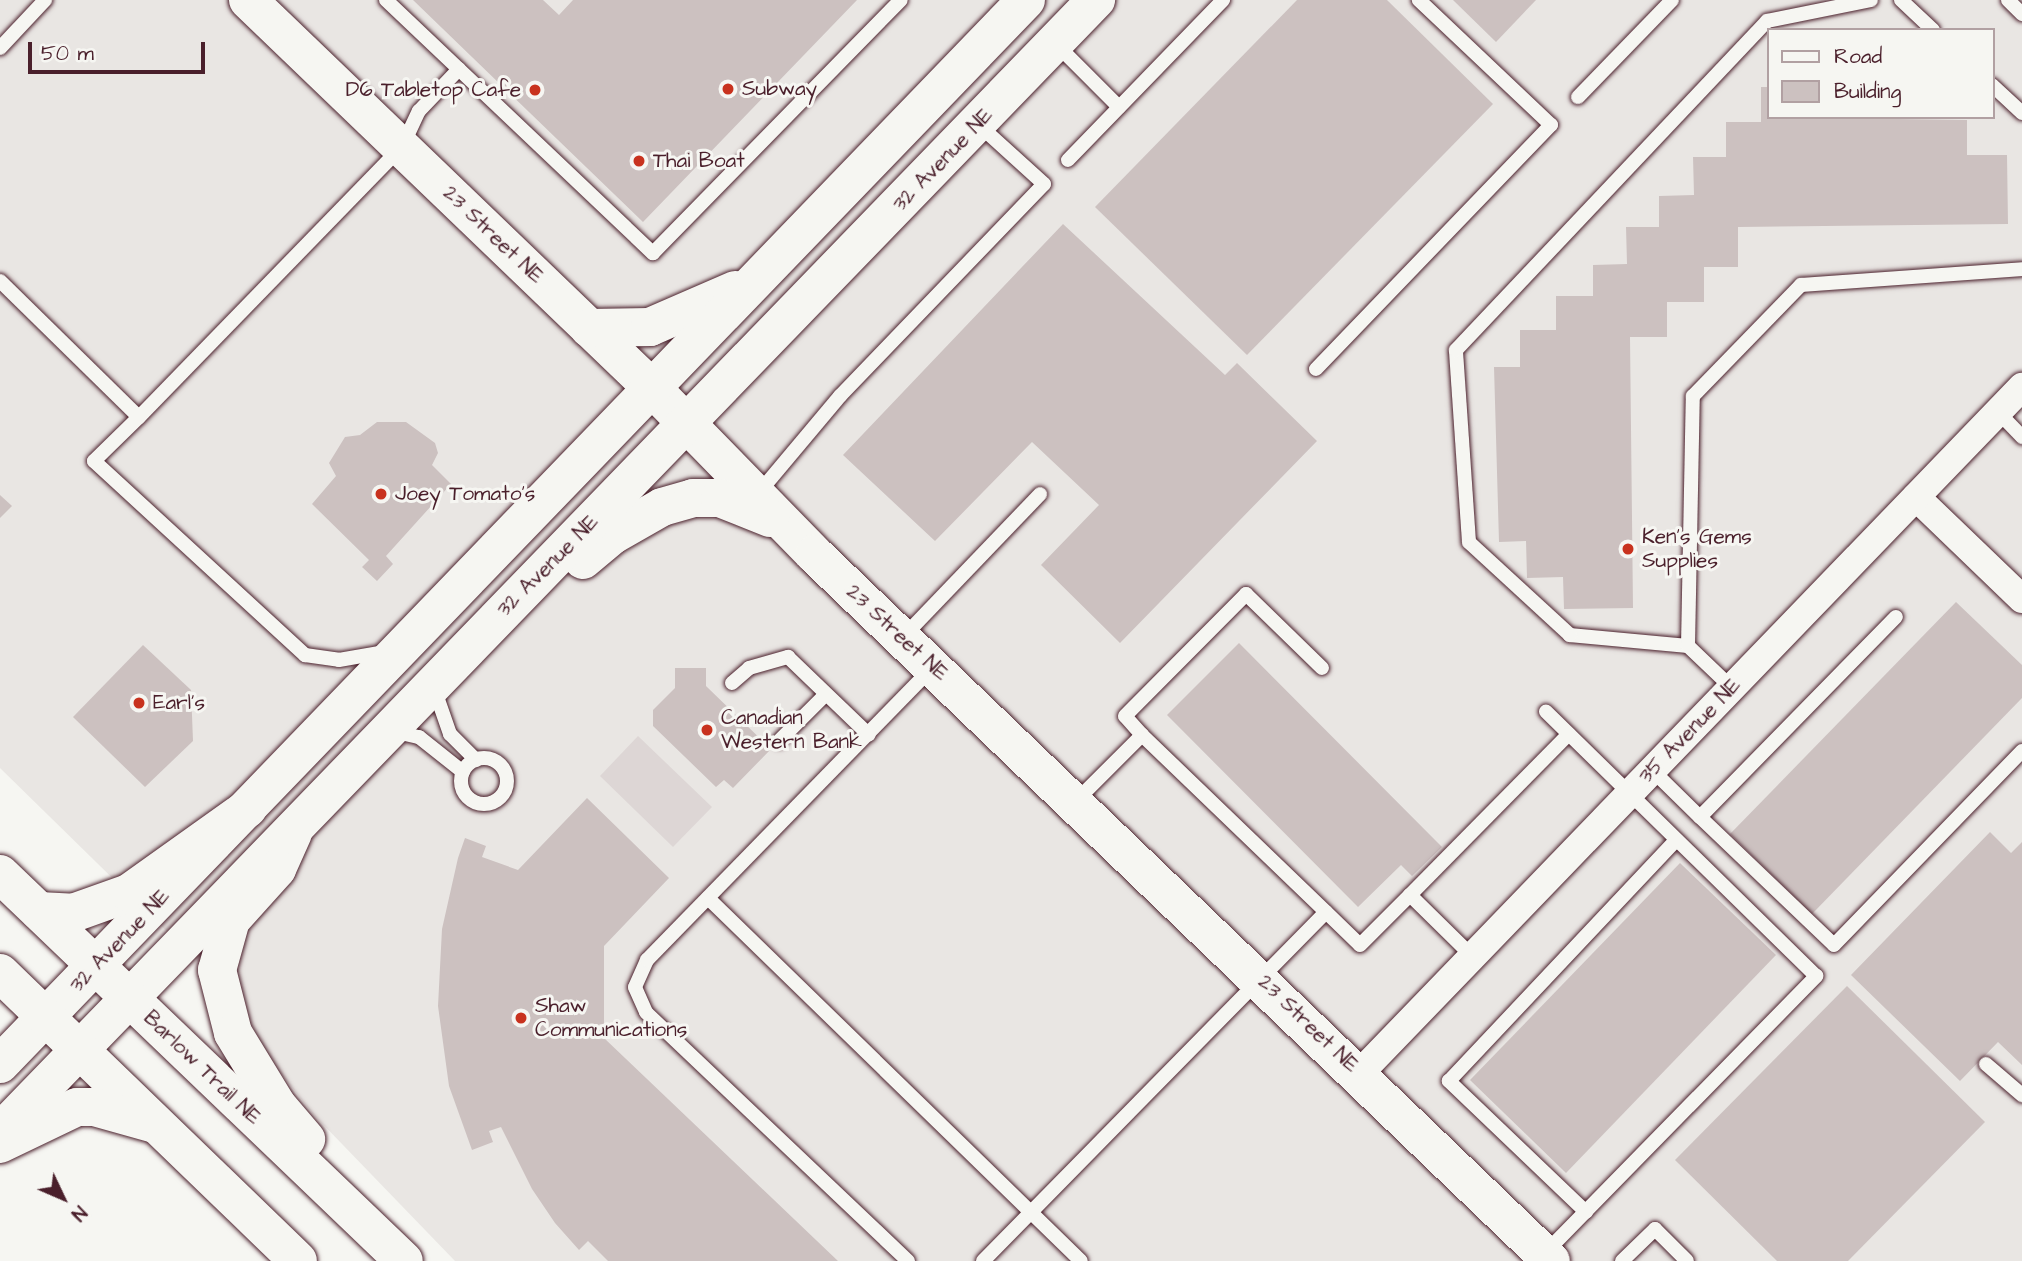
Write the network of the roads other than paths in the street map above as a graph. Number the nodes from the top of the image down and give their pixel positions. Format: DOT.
graph roads {
  1 [pos="45,0"];
  2 [pos="248,0"];
  3 [pos="386,0"];
  4 [pos="901,0"];
  5 [pos="1096,0"];
  6 [pos="1223,0"];
  7 [pos="1419,0"];
  8 [pos="1672,0"];
  9 [pos="1871,0"];
  10 [pos="1901,0"];
  11 [pos="2008,0"];
  12 [pos="1013,4"];
  13 [pos="2022,14"];
  14 [pos="1931,28"];
  15 [pos="1055,43"];
  16 [pos="0,48"];
  17 [pos="459,69"];
  18 [pos="1994,87"];
  19 [pos="1578,97"];
  20 [pos="1119,107"];
  21 [pos="2022,113"];
  22 [pos="977,124"];
  23 [pos="402,147"];
  24 [pos="1068,160"];
  25 [pos="2022,269"];
  26 [pos="762,276"];
  27 [pos="0,281"];
  28 [pos="589,328"];
  29 [pos="1316,369"];
  30 [pos="2022,387"];
  31 [pos="653,390"];
  32 [pos="1998,412"];
  33 [pos="139,417"];
  34 [pos="688,427"];
  35 [pos="2022,437"];
  36 [pos="1040,494"];
  37 [pos="757,496"];
  38 [pos="1916,497"];
  39 [pos="785,524"];
  40 [pos="2022,599"];
  41 [pos="1896,617"];
  42 [pos="902,638"];
  43 [pos="472,643"];
  44 [pos="1688,646"];
  45 [pos="400,649"];
  46 [pos="932,667"];
  47 [pos="1322,668"];
  48 [pos="732,683"];
  49 [pos="433,684"];
  50 [pos="1732,688"];
  51 [pos="826,694"];
  52 [pos="1546,712"];
  53 [pos="388,730"];
  54 [pos="1569,734"];
  55 [pos="869,735"];
  56 [pos="1142,735"];
  57 [pos="779,741"];
  58 [pos="2022,751"];
  59 [pos="476,760"];
  60 [pos="1652,770"];
  61 [pos="463,772"];
  62 [pos="1629,794"];
  63 [pos="1075,802"];
  64 [pos="248,808"];
  65 [pos="1700,817"];
  66 [pos="293,833"];
  67 [pos="1676,840"];
  68 [pos="0,874"];
  69 [pos="1410,895"];
  70 [pos="709,898"];
  71 [pos="39,911"];
  72 [pos="1326,912"];
  73 [pos="1472,957"];
  74 [pos="96,966"];
  75 [pos="0,973"];
  76 [pos="1260,978"];
  77 [pos="131,999"];
  78 [pos="46,1017"];
  79 [pos="80,1050"];
  80 [pos="0,1064"];
  81 [pos="1986,1064"];
  82 [pos="1359,1074"];
  83 [pos="2022,1095"];
  84 [pos="157,1125"];
  85 [pos="0,1132"];
  86 [pos="0,1144"];
  87 [pos="1031,1212"];
  88 [pos="1586,1212"];
  89 [pos="1548,1258"];
  90 [pos="298,1261"];
  91 [pos="404,1261"];
  92 [pos="410,1261"];
  93 [pos="908,1261"];
  94 [pos="983,1261"];
  95 [pos="1081,1261"];
  96 [pos="1622,1261"];
  97 [pos="1687,1261"];
  1 -- 16 [label="lane"];
  2 -- 23 [label="main road, 23 Street NE"];
  3 -- 17 [label="lane"];
  4 -- 17 [label="lane"];
  5 -- 15 [label="main road, 32 Avenue NE"];
  6 -- 20 [label="lane"];
  7 -- 29 [label="lane"];
  8 -- 19 [label="lane"];
  9 -- 44 [label="lane"];
  10 -- 14 [label="lane"];
  11 -- 13 [label="lane"];
  12 -- 26 [label="main road, 32 Avenue NE"];
  15 -- 20 [label="lane"];
  15 -- 22 [label="main road, 32 Avenue NE"];
  17 -- 23 [label="lane"];
  18 -- 21 [label="lane"];
  20 -- 24 [label="lane"];
  22 -- 34 [label="main road, 32 Avenue NE"];
  22 -- 37 [label="lane"];
  23 -- 28 [label="main road, 23 Street NE"];
  23 -- 33 [label="lane"];
  25 -- 44 [label="lane"];
  26 -- 28 [label="main road"];
  26 -- 31 [label="main road, 32 Avenue NE"];
  27 -- 33 [label="lane"];
  28 -- 31 [label="main road, 23 Street NE"];
  30 -- 32 [label="street, 35 Avenue NE"];
  31 -- 34 [label="main road, 23 Street NE"];
  31 -- 45 [label="main road, 32 Avenue NE"];
  32 -- 35 [label="lane"];
  32 -- 38 [label="street, 35 Avenue NE"];
  33 -- 45 [label="lane"];
  34 -- 37 [label="main road, 23 Street NE"];
  34 -- 43 [label="main road, 32 Avenue NE"];
  36 -- 42 [label="lane"];
  37 -- 39 [label="main road, 23 Street NE"];
  38 -- 40 [label="street"];
  38 -- 50 [label="street, 35 Avenue NE"];
  39 -- 42 [label="main road, 23 Street NE"];
  39 -- 43 [label="main road"];
  41 -- 65 [label="lane"];
  42 -- 46 [label="main road, 23 Street NE"];
  43 -- 49 [label="main road, 32 Avenue NE"];
  44 -- 50 [label="lane"];
  45 -- 64 [label="main road, 32 Avenue NE"];
  46 -- 55 [label="lane"];
  46 -- 63 [label="main road, 23 Street NE"];
  47 -- 56 [label="lane"];
  48 -- 51 [label="lane"];
  49 -- 53 [label="main road, 32 Avenue NE"];
  49 -- 59 [label="lane"];
  50 -- 60 [label="street, 35 Avenue NE"];
  51 -- 55 [label="lane"];
  51 -- 57 [label="lane"];
  52 -- 54 [label="lane"];
  53 -- 61 [label="lane"];
  53 -- 66 [label="main road, 32 Avenue NE"];
  54 -- 62 [label="lane"];
  54 -- 69 [label="lane"];
  55 -- 70 [label="lane"];
  56 -- 63 [label="lane"];
  56 -- 72 [label="lane"];
  58 -- 65 [label="lane"];
  59 -- 61 [label="lane"];
  59 -- 61 [label="lane"];
  60 -- 62 [label="street, 35 Avenue NE"];
  60 -- 65 [label="lane"];
  62 -- 67 [label="lane"];
  62 -- 73 [label="street, 35 Avenue NE"];
  63 -- 76 [label="main road, 23 Street NE"];
  64 -- 71 [label="main road"];
  64 -- 74 [label="main road, 32 Avenue NE"];
  66 -- 77 [label="main road, 32 Avenue NE"];
  66 -- 92 [label="main road"];
  67 -- 88 [label="lane"];
  67 -- 88 [label="lane"];
  68 -- 71 [label="main road, Barlow Trail NE"];
  69 -- 72 [label="lane"];
  69 -- 73 [label="lane"];
  70 -- 87 [label="lane"];
  70 -- 93 [label="lane"];
  71 -- 74 [label="main road, Barlow Trail NE"];
  72 -- 76 [label="lane"];
  73 -- 82 [label="street, 35 Avenue NE"];
  74 -- 77 [label="main road, Barlow Trail NE"];
  74 -- 78 [label="main road, 32 Avenue NE"];
  75 -- 78 [label="main road"];
  76 -- 82 [label="main road, 23 Street NE"];
  76 -- 87 [label="lane"];
  77 -- 79 [label="main road, 32 Avenue NE"];
  77 -- 91 [label="main road, Barlow Trail NE"];
  78 -- 79 [label="main road"];
  78 -- 80 [label="main road, 32 Avenue NE"];
  79 -- 84 [label="main road"];
  79 -- 85 [label="main road, 32 Avenue NE"];
  81 -- 83 [label="lane"];
  82 -- 89 [label="main road, 23 Street NE"];
  84 -- 86 [label="main road"];
  84 -- 90 [label="main road"];
  87 -- 94 [label="lane"];
  87 -- 95 [label="lane"];
  88 -- 89 [label="lane"];
  96 -- 97 [label="lane"];
}
